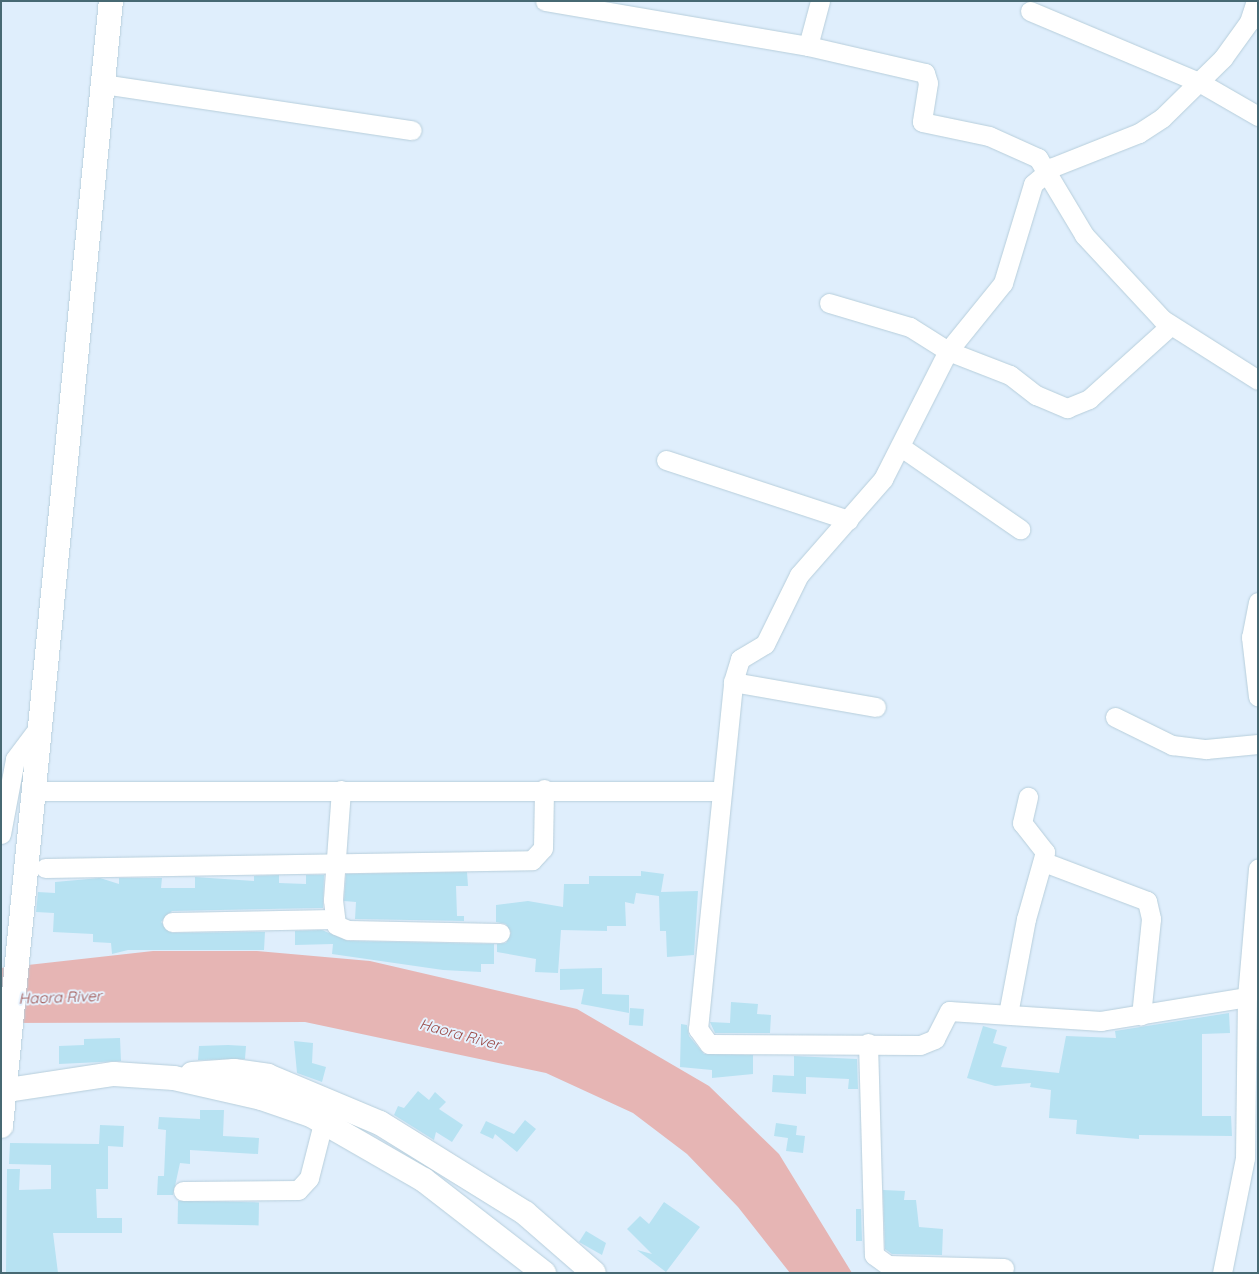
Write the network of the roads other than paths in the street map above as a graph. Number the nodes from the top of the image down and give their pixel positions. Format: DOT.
graph roads {
  1 [pos="110,1"];
  2 [pos="545,1"];
  3 [pos="820,1"];
  4 [pos="1256,1"];
  5 [pos="1030,11"];
  6 [pos="808,46"];
  7 [pos="1199,82"];
  8 [pos="103,84"];
  9 [pos="1258,116"];
  10 [pos="412,130"];
  11 [pos="1048,169"];
  12 [pos="829,303"];
  13 [pos="1170,326"];
  14 [pos="948,351"];
  15 [pos="1258,380"];
  16 [pos="901,447"];
  17 [pos="666,460"];
  18 [pos="848,520"];
  19 [pos="1020,529"];
  20 [pos="1258,602"];
  21 [pos="733,682"];
  22 [pos="1258,697"];
  23 [pos="876,707"];
  24 [pos="1115,717"];
  25 [pos="39,727"];
  26 [pos="1258,744"];
  27 [pos="544,789"];
  28 [pos="341,790"];
  29 [pos="32,791"];
  30 [pos="721,791"];
  31 [pos="1028,797"];
  32 [pos="1,834"];
  33 [pos="336,862"];
  34 [pos="1044,862"];
  35 [pos="45,868"];
  36 [pos="1258,868"];
  37 [pos="334,919"];
  38 [pos="172,922"];
  39 [pos="1255,928"];
  40 [pos="500,933"];
  41 [pos="1247,996"];
  42 [pos="1008,1014"];
  43 [pos="1141,1015"];
  44 [pos="868,1043"];
  45 [pos="174,1078"];
  46 [pos="2,1099"];
  47 [pos="323,1123"];
  48 [pos="1,1126"];
  49 [pos="1251,1158"];
  50 [pos="183,1191"];
  51 [pos="1004,1268"];
  52 [pos="544,1273"];
  53 [pos="594,1273"];
  54 [pos="1222,1273"];
  1 -- 8 [label="street"];
  2 -- 6 [label="street"];
  3 -- 6 [label="street"];
  4 -- 7 [label="street"];
  5 -- 7 [label="street"];
  6 -- 11 [label="street"];
  7 -- 9 [label="street"];
  7 -- 11 [label="street"];
  8 -- 10 [label="street"];
  8 -- 25 [label="street"];
  11 -- 13 [label="street"];
  11 -- 14 [label="street"];
  12 -- 14 [label="street"];
  13 -- 14 [label="street"];
  13 -- 15 [label="street"];
  14 -- 16 [label="street"];
  16 -- 18 [label="street"];
  16 -- 19 [label="street"];
  17 -- 18 [label="street"];
  18 -- 21 [label="street"];
  20 -- 22 [label="street"];
  21 -- 23 [label="street"];
  21 -- 30 [label="street"];
  24 -- 26 [label="street"];
  25 -- 29 [label="street"];
  25 -- 32 [label="street"];
  27 -- 28 [label="street"];
  27 -- 30 [label="street"];
  27 -- 33 [label="street"];
  28 -- 29 [label="street"];
  28 -- 33 [label="street"];
  29 -- 46 [label="street"];
  30 -- 44 [label="street"];
  31 -- 34 [label="street"];
  33 -- 35 [label="street"];
  33 -- 37 [label="street"];
  34 -- 42 [label="street"];
  34 -- 43 [label="street"];
  36 -- 39 [label="street"];
  37 -- 38 [label="street"];
  37 -- 40 [label="street"];
  39 -- 41 [label="street"];
  41 -- 43 [label="street"];
  41 -- 49 [label="street"];
  42 -- 43 [label="street"];
  42 -- 44 [label="street"];
  44 -- 51 [label="street"];
  45 -- 46 [label="street"];
  45 -- 47 [label="street"];
  45 -- 53 [label="street"];
  46 -- 48 [label="street"];
  47 -- 50 [label="street"];
  47 -- 52 [label="street"];
  49 -- 54 [label="street"];
}
